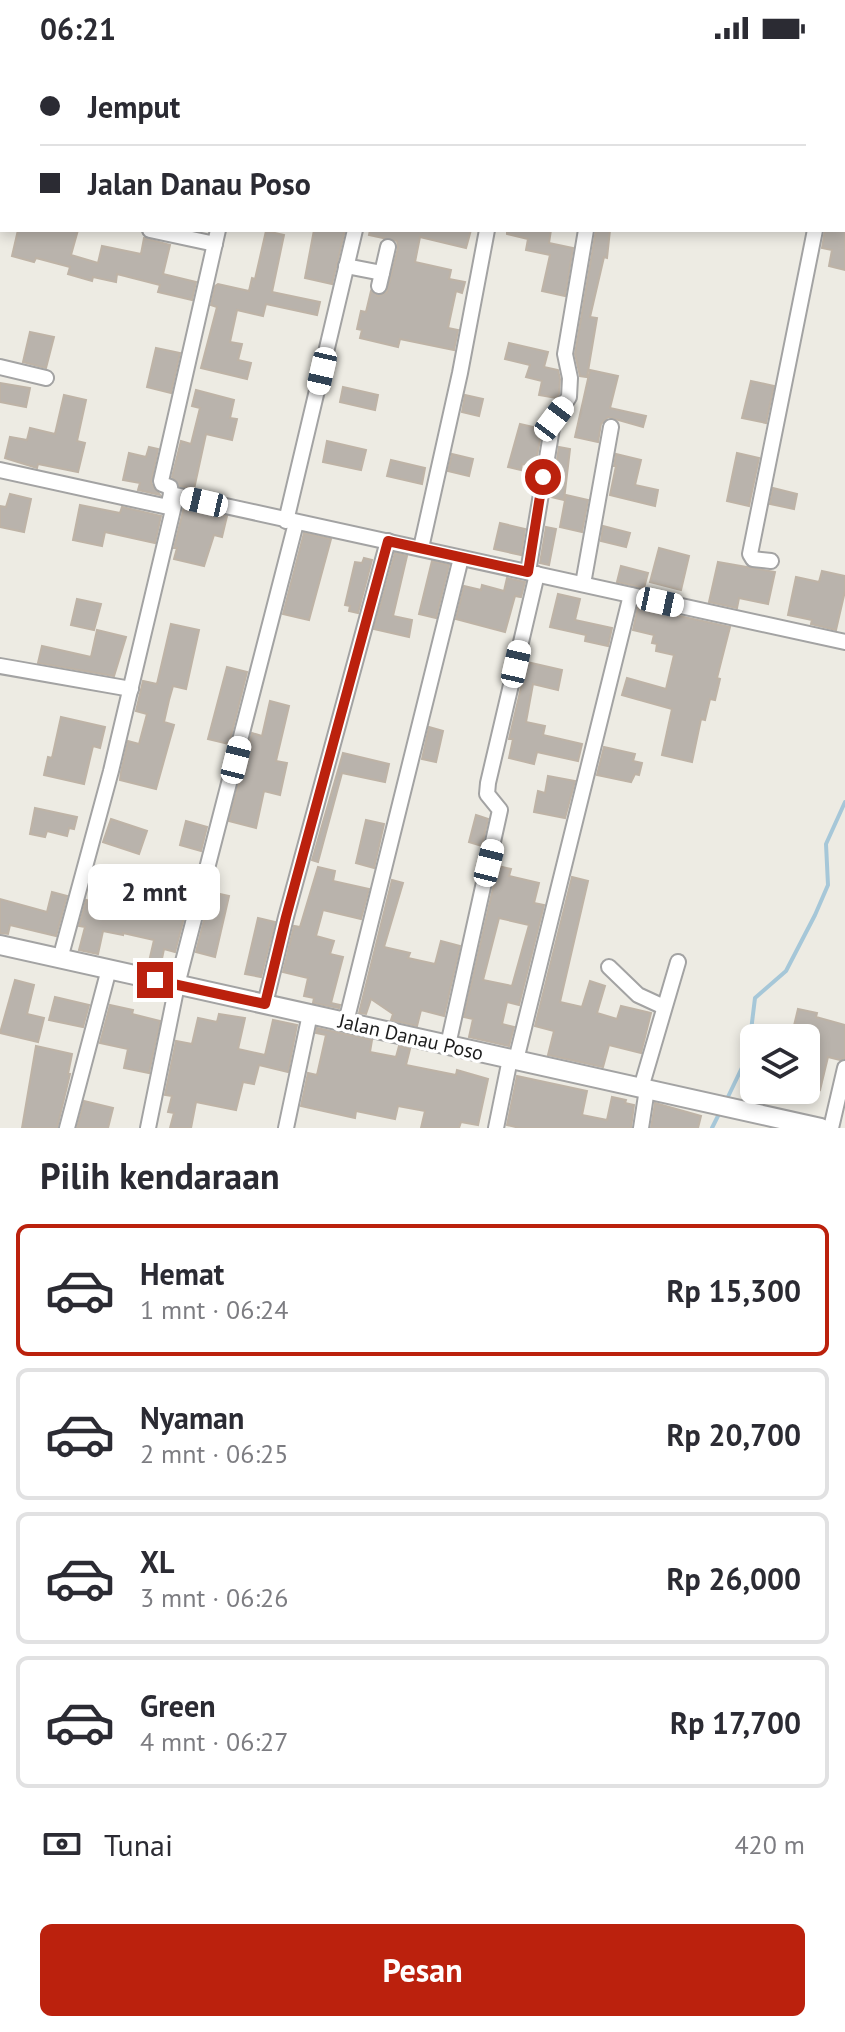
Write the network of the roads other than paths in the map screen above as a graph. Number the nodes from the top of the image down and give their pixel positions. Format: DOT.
graph roads {
  1 [pos="169,232"];
  2 [pos="354,232"];
  3 [pos="487,232"];
  4 [pos="586,232"];
  5 [pos="815,232"];
  6 [pos="217,237"];
  7 [pos="388,247"];
  8 [pos="346,266"];
  9 [pos="0,367"];
  10 [pos="46,378"];
  11 [pos="611,427"];
  12 [pos="0,470"];
  13 [pos="174,495"];
  14 [pos="291,522"];
  15 [pos="388,541"];
  16 [pos="421,548"];
  17 [pos="461,558"];
  18 [pos="771,561"];
  19 [pos="532,573"];
  20 [pos="583,584"];
  21 [pos="631,595"];
  22 [pos="845,642"];
  23 [pos="0,666"];
  24 [pos="131,689"];
  25 [pos="0,945"];
  26 [pos="60,959"];
  27 [pos="678,962"];
  28 [pos="609,967"];
  29 [pos="109,969"];
  30 [pos="177,985"];
  31 [pos="265,1004"];
  32 [pos="664,1007"];
  33 [pos="310,1014"];
  34 [pos="346,1022"];
  35 [pos="448,1045"];
  36 [pos="513,1060"];
  37 [pos="845,1068"];
  38 [pos="644,1089"];
  39 [pos="763,1122"];
  40 [pos="67,1128"];
  41 [pos="148,1128"];
  42 [pos="286,1128"];
  43 [pos="496,1128"];
  44 [pos="641,1128"];
  45 [pos="821,1128"];
  46 [pos="831,1128"];
  1 -- 6 [label="street"];
  2 -- 8 [label="street"];
  3 -- 16 [label="street"];
  4 -- 19 [label="street"];
  5 -- 18 [label="street"];
  6 -- 13 [label="street"];
  7 -- 8 [label="street"];
  8 -- 14 [label="street"];
  9 -- 10 [label="street"];
  11 -- 20 [label="street"];
  12 -- 13 [label="street"];
  13 -- 14 [label="street"];
  13 -- 24 [label="street"];
  14 -- 15 [label="street"];
  14 -- 30 [label="street"];
  15 -- 16 [label="street"];
  15 -- 31 [label="street"];
  16 -- 17 [label="street"];
  17 -- 19 [label="street"];
  17 -- 34 [label="street"];
  19 -- 20 [label="street"];
  19 -- 35 [label="street"];
  20 -- 21 [label="street"];
  21 -- 22 [label="street"];
  21 -- 36 [label="street"];
  23 -- 24 [label="street"];
  24 -- 26 [label="street"];
  25 -- 26 [label="street, Jalan Danau Poso"];
  26 -- 29 [label="street, Jalan Danau Poso"];
  27 -- 32 [label="street"];
  28 -- 32 [label="street"];
  29 -- 30 [label="street, Jalan Danau Poso"];
  29 -- 40 [label="street"];
  30 -- 31 [label="street, Jalan Danau Poso"];
  30 -- 41 [label="street"];
  31 -- 33 [label="street, Jalan Danau Poso"];
  32 -- 38 [label="street"];
  33 -- 34 [label="street, Jalan Danau Poso"];
  33 -- 42 [label="street"];
  34 -- 35 [label="street, Jalan Danau Poso"];
  35 -- 36 [label="street, Jalan Danau Poso"];
  36 -- 38 [label="street, Jalan Danau Poso"];
  36 -- 43 [label="street"];
  37 -- 46 [label="street"];
  38 -- 39 [label="street, Jalan Danau Poso"];
  38 -- 44 [label="street"];
  39 -- 45 [label="street, Jalan Danau Poso"];
}
